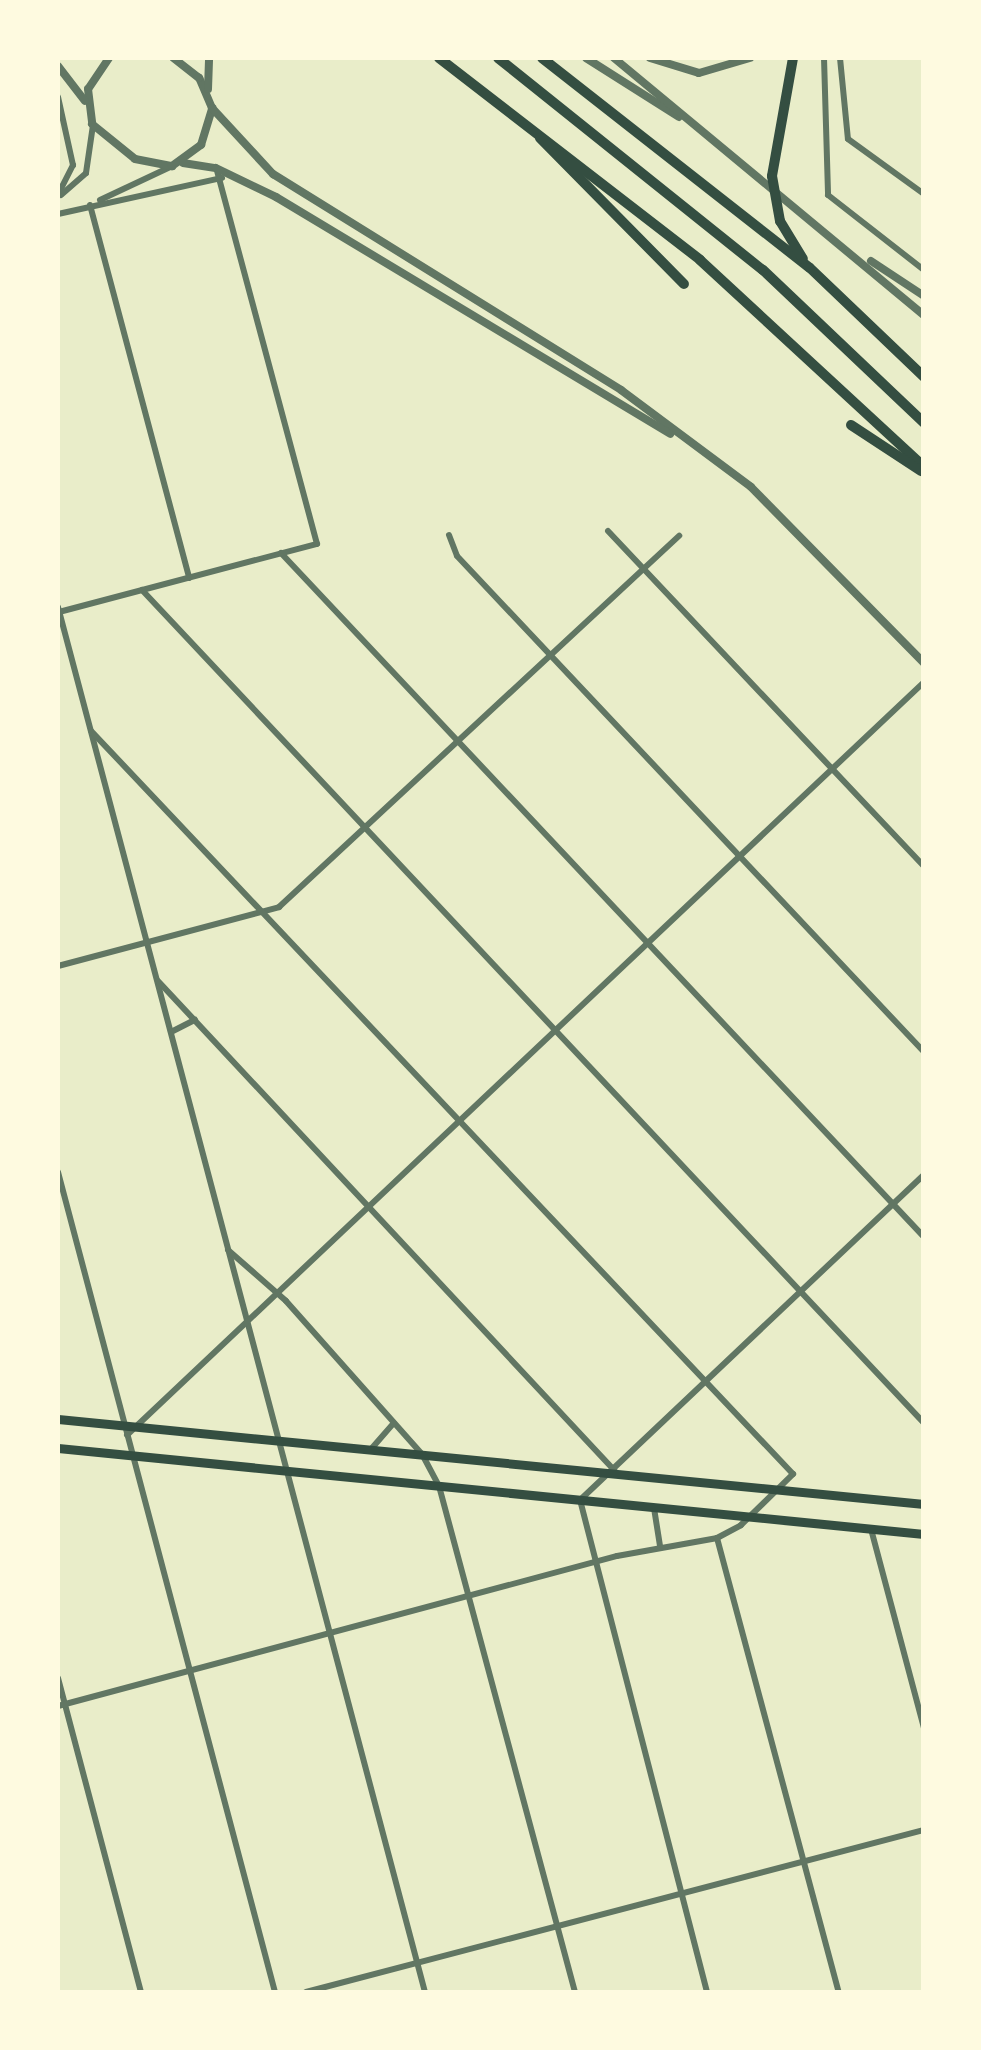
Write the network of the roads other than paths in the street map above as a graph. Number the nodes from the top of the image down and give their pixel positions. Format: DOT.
graph roads {
  1 [pos="110,58"];
  2 [pos="173,58"];
  3 [pos="208,58"];
  4 [pos="439,58"];
  5 [pos="498,58"];
  6 [pos="542,58"];
  7 [pos="586,58"];
  8 [pos="614,58"];
  9 [pos="750,58"];
  10 [pos="824,58"];
  11 [pos="840,58"];
  12 [pos="793,59"];
  13 [pos="654,60"];
  14 [pos="58,66"];
  15 [pos="208,89"];
  16 [pos="58,97"];
  17 [pos="87,105"];
  18 [pos="212,108"];
  19 [pos="526,122"];
  20 [pos="92,124"];
  21 [pos="695,126"];
  22 [pos="183,162"];
  23 [pos="172,166"];
  24 [pos="216,168"];
  25 [pos="232,175"];
  26 [pos="219,178"];
  27 [pos="924,194"];
  28 [pos="58,196"];
  29 [pos="90,205"];
  30 [pos="58,214"];
  31 [pos="854,251"];
  32 [pos="810,268"];
  33 [pos="924,270"];
  34 [pos="684,284"];
  35 [pos="924,296"];
  36 [pos="924,315"];
  37 [pos="924,376"];
  38 [pos="924,423"];
  39 [pos="850,425"];
  40 [pos="689,445"];
  41 [pos="924,470"];
  42 [pos="608,530"];
  43 [pos="449,535"];
  44 [pos="678,536"];
  45 [pos="281,553"];
  46 [pos="643,568"];
  47 [pos="189,578"];
  48 [pos="142,590"];
  49 [pos="58,610"];
  50 [pos="550,654"];
  51 [pos="924,662"];
  52 [pos="924,682"];
  53 [pos="91,730"];
  54 [pos="456,742"];
  55 [pos="831,768"];
  56 [pos="363,828"];
  57 [pos="738,857"];
  58 [pos="924,866"];
  59 [pos="265,911"];
  60 [pos="147,942"];
  61 [pos="647,943"];
  62 [pos="58,966"];
  63 [pos="157,980"];
  64 [pos="195,1020"];
  65 [pos="171,1032"];
  66 [pos="554,1032"];
  67 [pos="924,1052"];
  68 [pos="462,1119"];
  69 [pos="58,1172"];
  70 [pos="924,1175"];
  71 [pos="893,1204"];
  72 [pos="369,1208"];
  73 [pos="924,1236"];
  74 [pos="227,1249"];
  75 [pos="798,1291"];
  76 [pos="279,1293"];
  77 [pos="246,1324"];
  78 [pos="708,1378"];
  79 [pos="58,1419"];
  80 [pos="394,1423"];
  81 [pos="924,1423"];
  82 [pos="130,1429"];
  83 [pos="277,1440"];
  84 [pos="58,1448"];
  85 [pos="372,1449"];
  86 [pos="422,1454"];
  87 [pos="133,1455"];
  88 [pos="614,1470"];
  89 [pos="285,1472"];
  90 [pos="439,1486"];
  91 [pos="776,1488"];
  92 [pos="580,1500"];
  93 [pos="924,1504"];
  94 [pos="654,1508"];
  95 [pos="749,1516"];
  96 [pos="871,1528"];
  97 [pos="924,1534"];
  98 [pos="717,1538"];
  99 [pos="660,1547"];
  100 [pos="594,1562"];
  101 [pos="470,1596"];
  102 [pos="330,1634"];
  103 [pos="190,1671"];
  104 [pos="58,1678"];
  105 [pos="61,1705"];
  106 [pos="924,1728"];
  107 [pos="924,1830"];
  108 [pos="805,1860"];
  109 [pos="681,1893"];
  110 [pos="557,1926"];
  111 [pos="417,1963"];
  112 [pos="141,1992"];
  113 [pos="274,1992"];
  114 [pos="306,1992"];
  115 [pos="425,1992"];
  116 [pos="575,1992"];
  117 [pos="707,1992"];
  118 [pos="840,1992"];
  1 -- 17 [label="street"];
  2 -- 15 [label="street"];
  3 -- 15 [label="street"];
  4 -- 19 [label="highway"];
  5 -- 38 [label="highway"];
  6 -- 32 [label="highway"];
  7 -- 21 [label="street"];
  8 -- 21 [label="street"];
  9 -- 13 [label="street"];
  10 -- 33 [label="street"];
  11 -- 27 [label="street"];
  12 -- 32 [label="highway"];
  14 -- 17 [label="street"];
  15 -- 18 [label="street"];
  16 -- 28 [label="street"];
  17 -- 20 [label="street"];
  18 -- 22 [label="street"];
  18 -- 40 [label="street"];
  19 -- 34 [label="highway"];
  19 -- 41 [label="highway"];
  20 -- 23 [label="street"];
  20 -- 28 [label="street"];
  21 -- 31 [label="street"];
  22 -- 23 [label="street"];
  22 -- 24 [label="street"];
  23 -- 29 [label="street"];
  24 -- 25 [label="street"];
  24 -- 26 [label="street"];
  25 -- 26 [label="street"];
  25 -- 40 [label="street"];
  26 -- 29 [label="street"];
  26 -- 45 [label="street"];
  29 -- 30 [label="street"];
  29 -- 47 [label="street"];
  31 -- 35 [label="street"];
  31 -- 36 [label="street"];
  32 -- 37 [label="highway"];
  39 -- 41 [label="highway"];
  40 -- 51 [label="street"];
  42 -- 46 [label="street"];
  43 -- 50 [label="street"];
  44 -- 46 [label="street"];
  45 -- 47 [label="street"];
  45 -- 54 [label="street"];
  46 -- 50 [label="street"];
  46 -- 55 [label="street"];
  47 -- 48 [label="street"];
  48 -- 49 [label="street"];
  48 -- 56 [label="street"];
  49 -- 53 [label="street"];
  50 -- 54 [label="street"];
  50 -- 57 [label="street"];
  52 -- 55 [label="street"];
  53 -- 59 [label="street"];
  53 -- 60 [label="street"];
  54 -- 56 [label="street"];
  54 -- 61 [label="street"];
  55 -- 57 [label="street"];
  55 -- 58 [label="street"];
  56 -- 59 [label="street"];
  56 -- 66 [label="street"];
  57 -- 61 [label="street"];
  57 -- 67 [label="street"];
  59 -- 60 [label="street"];
  59 -- 68 [label="street"];
  60 -- 62 [label="street"];
  60 -- 63 [label="street"];
  61 -- 66 [label="street"];
  61 -- 71 [label="street"];
  63 -- 64 [label="street"];
  63 -- 65 [label="street"];
  64 -- 65 [label="street"];
  64 -- 72 [label="street"];
  65 -- 74 [label="street"];
  66 -- 68 [label="street"];
  66 -- 75 [label="street"];
  68 -- 72 [label="street"];
  68 -- 78 [label="street"];
  69 -- 82 [label="street"];
  70 -- 71 [label="street"];
  71 -- 73 [label="street"];
  71 -- 75 [label="street"];
  72 -- 76 [label="street"];
  72 -- 88 [label="street"];
  74 -- 76 [label="street"];
  74 -- 77 [label="street"];
  75 -- 78 [label="street"];
  75 -- 81 [label="street"];
  76 -- 77 [label="street"];
  76 -- 80 [label="street"];
  77 -- 82 [label="street"];
  77 -- 83 [label="street"];
  78 -- 88 [label="street"];
  78 -- 91 [label="street"];
  79 -- 82 [label="main road"];
  80 -- 85 [label="street"];
  80 -- 86 [label="street"];
  82 -- 83 [label="main road"];
  82 -- 87 [label="street"];
  83 -- 85 [label="main road"];
  83 -- 89 [label="street"];
  84 -- 87 [label="main road"];
  85 -- 86 [label="main road"];
  86 -- 88 [label="main road"];
  86 -- 90 [label="street"];
  87 -- 89 [label="main road"];
  87 -- 103 [label="street"];
  88 -- 91 [label="main road"];
  88 -- 92 [label="street"];
  89 -- 90 [label="main road"];
  89 -- 102 [label="street"];
  90 -- 92 [label="main road"];
  90 -- 101 [label="street"];
  91 -- 93 [label="main road"];
  91 -- 95 [label="street"];
  92 -- 94 [label="main road"];
  92 -- 100 [label="street"];
  94 -- 95 [label="main road"];
  94 -- 99 [label="street"];
  95 -- 96 [label="main road"];
  95 -- 98 [label="street"];
  96 -- 97 [label="main road"];
  96 -- 106 [label="street"];
  98 -- 99 [label="street"];
  98 -- 108 [label="street"];
  99 -- 100 [label="street"];
  100 -- 101 [label="street"];
  100 -- 109 [label="street"];
  101 -- 102 [label="street"];
  101 -- 110 [label="street"];
  102 -- 103 [label="street"];
  102 -- 111 [label="street"];
  103 -- 105 [label="street"];
  103 -- 113 [label="street"];
  104 -- 105 [label="street"];
  105 -- 112 [label="street"];
  107 -- 108 [label="street"];
  108 -- 109 [label="street"];
  108 -- 118 [label="street"];
  109 -- 110 [label="street"];
  109 -- 117 [label="street"];
  110 -- 111 [label="street"];
  110 -- 116 [label="street"];
  111 -- 114 [label="street"];
  111 -- 115 [label="street"];
}
